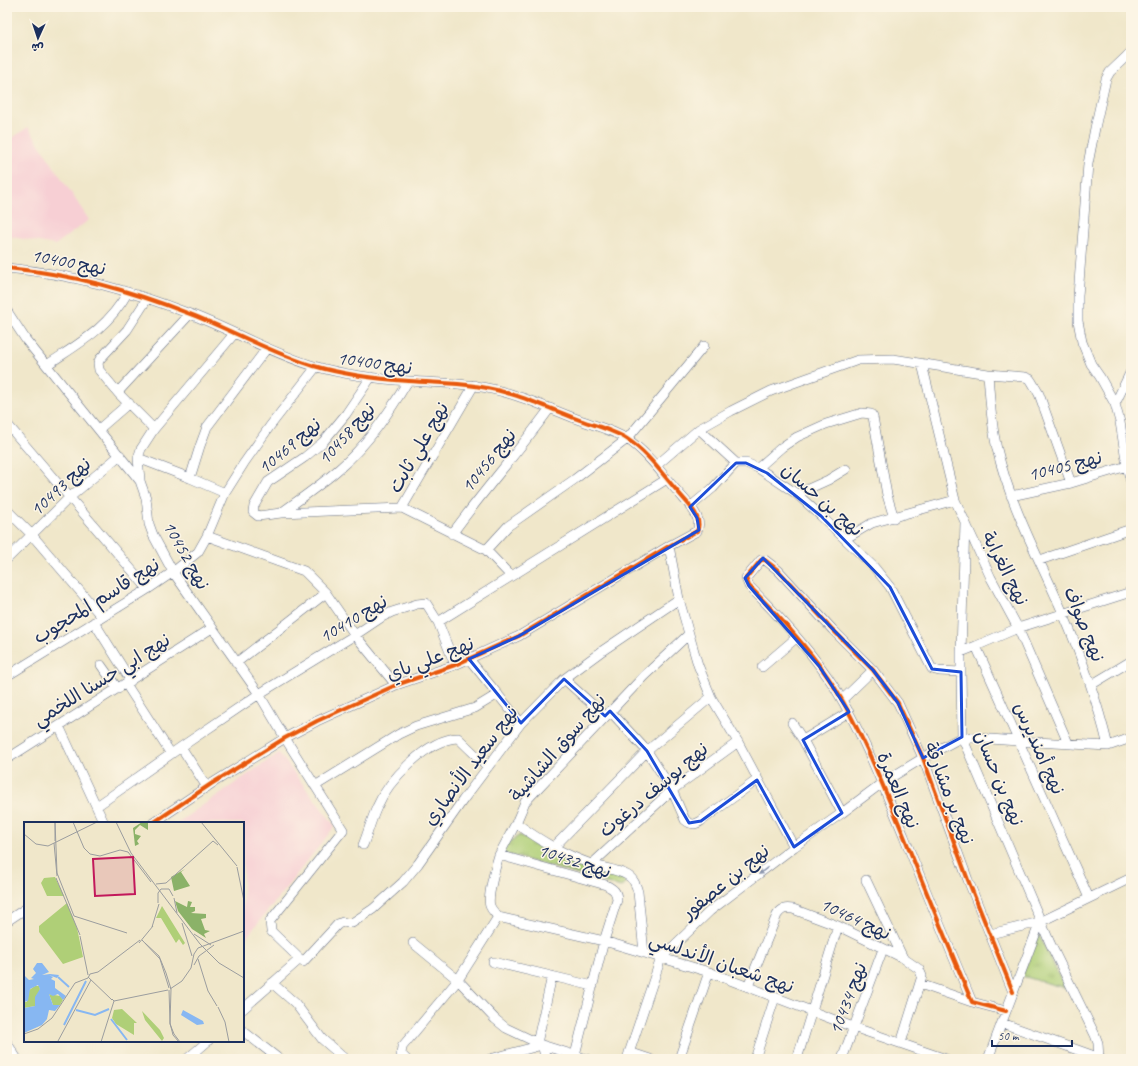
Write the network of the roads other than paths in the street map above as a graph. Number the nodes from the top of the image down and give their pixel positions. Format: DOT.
graph roads {
  1 [pos="1131,52"];
  2 [pos="7,268"];
  3 [pos="128,292"];
  4 [pos="146,299"];
  5 [pos="7,311"];
  6 [pos="190,314"];
  7 [pos="234,334"];
  8 [pos="704,346"];
  9 [pos="267,348"];
  10 [pos="922,364"];
  11 [pos="47,365"];
  12 [pos="316,366"];
  13 [pos="1131,371"];
  14 [pos="988,374"];
  15 [pos="371,377"];
  16 [pos="408,381"];
  17 [pos="474,385"];
  18 [pos="118,392"];
  19 [pos="129,403"];
  20 [pos="1115,404"];
  21 [pos="550,408"];
  22 [pos="7,424"];
  23 [pos="99,429"];
  24 [pos="154,429"];
  25 [pos="699,429"];
  26 [pos="627,439"];
  27 [pos="120,455"];
  28 [pos="138,458"];
  29 [pos="736,463"];
  30 [pos="657,465"];
  31 [pos="1127,466"];
  32 [pos="758,468"];
  33 [pos="846,469"];
  34 [pos="190,478"];
  35 [pos="667,479"];
  36 [pos="140,481"];
  37 [pos="1131,482"];
  38 [pos="1071,483"];
  39 [pos="225,493"];
  40 [pos="797,494"];
  41 [pos="1011,496"];
  42 [pos="69,498"];
  43 [pos="955,500"];
  44 [pos="690,507"];
  45 [pos="402,508"];
  46 [pos="7,510"];
  47 [pos="280,514"];
  48 [pos="262,516"];
  49 [pos="894,518"];
  50 [pos="965,523"];
  51 [pos="1131,529"];
  52 [pos="697,531"];
  53 [pos="452,534"];
  54 [pos="32,535"];
  55 [pos="207,536"];
  56 [pos="845,539"];
  57 [pos="669,546"];
  58 [pos="486,550"];
  59 [pos="7,559"];
  60 [pos="1040,560"];
  61 [pos="173,572"];
  62 [pos="511,576"];
  63 [pos="747,581"];
  64 [pos="148,588"];
  65 [pos="1131,592"];
  66 [pos="326,593"];
  67 [pos="679,599"];
  68 [pos="1063,613"];
  69 [pos="98,620"];
  70 [pos="438,622"];
  71 [pos="212,628"];
  72 [pos="1018,628"];
  73 [pos="689,634"];
  74 [pos="356,635"];
  75 [pos="796,638"];
  76 [pos="976,646"];
  77 [pos="961,652"];
  78 [pos="469,659"];
  79 [pos="1131,661"];
  80 [pos="236,663"];
  81 [pos="101,665"];
  82 [pos="455,665"];
  83 [pos="762,667"];
  84 [pos="873,670"];
  85 [pos="961,672"];
  86 [pos="7,676"];
  87 [pos="564,679"];
  88 [pos="125,685"];
  89 [pos="396,685"];
  90 [pos="1091,685"];
  91 [pos="259,694"];
  92 [pos="498,694"];
  93 [pos="711,697"];
  94 [pos="842,700"];
  95 [pos="849,712"];
  96 [pos="607,713"];
  97 [pos="521,723"];
  98 [pos="792,723"];
  99 [pos="59,726"];
  100 [pos="962,737"];
  101 [pos="285,738"];
  102 [pos="1131,738"];
  103 [pos="803,740"];
  104 [pos="1018,741"];
  105 [pos="738,742"];
  106 [pos="1068,743"];
  107 [pos="1108,746"];
  108 [pos="181,747"];
  109 [pos="647,751"];
  110 [pos="171,754"];
  111 [pos="923,758"];
  112 [pos="7,759"];
  113 [pos="488,767"];
  114 [pos="757,780"];
  115 [pos="882,784"];
  116 [pos="315,786"];
  117 [pos="207,787"];
  118 [pos="672,790"];
  119 [pos="97,806"];
  120 [pos="842,813"];
  121 [pos="104,822"];
  122 [pos="154,822"];
  123 [pos="516,823"];
  124 [pos="363,845"];
  125 [pos="794,847"];
  126 [pos="553,848"];
  127 [pos="499,855"];
  128 [pos="592,864"];
  129 [pos="1131,878"];
  130 [pos="866,880"];
  131 [pos="1089,898"];
  132 [pos="24,910"];
  133 [pos="498,917"];
  134 [pos="7,921"];
  135 [pos="1040,922"];
  136 [pos="838,926"];
  137 [pos="990,934"];
  138 [pos="604,941"];
  139 [pos="413,943"];
  140 [pos="883,949"];
  141 [pos="644,953"];
  142 [pos="661,958"];
  143 [pos="903,958"];
  144 [pos="302,961"];
  145 [pos="493,962"];
  146 [pos="709,972"];
  147 [pos="552,976"];
  148 [pos="458,980"];
  149 [pos="272,983"];
  150 [pos="920,984"];
  151 [pos="592,986"];
  152 [pos="748,986"];
  153 [pos="1013,992"];
  154 [pos="775,997"];
  155 [pos="972,1002"];
  156 [pos="244,1008"];
  157 [pos="812,1011"];
  158 [pos="1006,1012"];
  159 [pos="1002,1023"];
  160 [pos="853,1028"];
  161 [pos="244,1032"];
  162 [pos="207,1042"];
  163 [pos="7,1044"];
  164 [pos="540,1044"];
  165 [pos="901,1044"];
  166 [pos="575,1055"];
  167 [pos="628,1056"];
  168 [pos="1099,1058"];
  169 [pos="17,1059"];
  170 [pos="187,1059"];
  171 [pos="279,1059"];
  172 [pos="345,1059"];
  173 [pos="406,1059"];
  174 [pos="490,1059"];
  175 [pos="546,1059"];
  176 [pos="587,1059"];
  177 [pos="650,1059"];
  178 [pos="679,1059"];
  179 [pos="755,1059"];
  180 [pos="797,1059"];
  181 [pos="842,1059"];
  182 [pos="946,1059"];
  183 [pos="988,1059"];
  1 -- 20 [label="street"];
  2 -- 3 [label="street, نهج 10400"];
  3 -- 4 [label="street, نهج 10400"];
  3 -- 11 [label="street"];
  4 -- 6 [label="street, نهج 10400"];
  4 -- 18 [label="street"];
  5 -- 11 [label="street, نهج 10452"];
  6 -- 7 [label="street, نهج 10400"];
  6 -- 18 [label="street"];
  7 -- 9 [label="street, نهج 10400"];
  7 -- 24 [label="street"];
  8 -- 26 [label="street"];
  9 -- 12 [label="street, نهج 10400"];
  9 -- 34 [label="street"];
  10 -- 14 [label="street"];
  10 -- 25 [label="street"];
  10 -- 43 [label="street, نهج الغرابة"];
  11 -- 23 [label="street, نهج 10452"];
  12 -- 15 [label="street, نهج 10400"];
  12 -- 39 [label="street, نهج قاسم المحجوب"];
  13 -- 20 [label="street"];
  14 -- 38 [label="street"];
  14 -- 41 [label="street, نهج صواف"];
  15 -- 16 [label="street, نهج 10400"];
  15 -- 48 [label="street, نهج 10469"];
  16 -- 17 [label="street, نهج 10400"];
  16 -- 47 [label="street, نهج 10458"];
  17 -- 21 [label="street, نهج 10400"];
  17 -- 45 [label="street, نهج علي ثابت"];
  18 -- 19 [label="street"];
  19 -- 23 [label="street"];
  19 -- 24 [label="street"];
  20 -- 31 [label="street"];
  21 -- 26 [label="street, نهج 10400"];
  21 -- 53 [label="street, نهج 10456"];
  22 -- 42 [label="street"];
  23 -- 27 [label="street, نهج 10452"];
  24 -- 28 [label="street"];
  25 -- 29 [label="street"];
  25 -- 30 [label="street"];
  26 -- 30 [label="street, نهج 10400"];
  26 -- 58 [label="street"];
  27 -- 36 [label="street, نهج 10452"];
  27 -- 42 [label="street, نهج 10493"];
  28 -- 34 [label="street"];
  28 -- 36 [label="street"];
  29 -- 32 [label="street, نهج بن حسان"];
  29 -- 44 [label="street"];
  30 -- 35 [label="street, نهج 10400"];
  31 -- 37 [label="street"];
  31 -- 38 [label="street, نهج 10405"];
  32 -- 40 [label="street, نهج بن حسان"];
  32 -- 49 [label="street"];
  33 -- 40 [label="street"];
  34 -- 39 [label="street"];
  35 -- 44 [label="street, نهج 10400"];
  35 -- 62 [label="street"];
  36 -- 61 [label="street, نهج 10452"];
  38 -- 41 [label="street, نهج 10405"];
  39 -- 55 [label="street, نهج قاسم المحجوب"];
  40 -- 56 [label="street, نهج بن حسان"];
  41 -- 60 [label="street, نهج صواف"];
  42 -- 54 [label="street, نهج 10493"];
  42 -- 64 [label="street"];
  43 -- 49 [label="street"];
  43 -- 50 [label="street, نهج الغرابة"];
  44 -- 52 [label="street, نهج 10400"];
  45 -- 47 [label="street, نهج علي ثابت"];
  45 -- 53 [label="street"];
  46 -- 54 [label="street"];
  47 -- 48 [label="street, نهج علي ثابت"];
  49 -- 56 [label="street"];
  50 -- 72 [label="street, نهج الغرابة"];
  50 -- 77 [label="street"];
  51 -- 60 [label="street"];
  52 -- 57 [label="street, نهج علي باي"];
  53 -- 58 [label="street"];
  54 -- 59 [label="street, نهج 10493"];
  54 -- 69 [label="street"];
  55 -- 61 [label="street, نهج قاسم المحجوب"];
  55 -- 66 [label="street"];
  56 -- 85 [label="street, نهج بن حسان"];
  57 -- 67 [label="street"];
  57 -- 78 [label="street, نهج علي باي"];
  58 -- 62 [label="street"];
  60 -- 68 [label="street, نهج صواف"];
  61 -- 64 [label="street, نهج قاسم المحجوب"];
  61 -- 71 [label="street, نهج 10452"];
  62 -- 70 [label="street"];
  63 -- 75 [label="street, نهج العمرة"];
  63 -- 84 [label="street, نهج بر مشارقة"];
  64 -- 69 [label="street, نهج قاسم المحجوب"];
  65 -- 68 [label="street"];
  66 -- 74 [label="street"];
  66 -- 80 [label="street"];
  67 -- 73 [label="street"];
  67 -- 87 [label="street, نهج سعيد الأنصاري"];
  68 -- 72 [label="street"];
  68 -- 90 [label="street, نهج صواف"];
  69 -- 86 [label="street, نهج قاسم المحجوب"];
  69 -- 88 [label="street"];
  70 -- 74 [label="street, نهج 10410"];
  70 -- 82 [label="street"];
  71 -- 80 [label="street, نهج 10452"];
  71 -- 88 [label="street, نهج ابي حسنا اللخمي"];
  72 -- 76 [label="street"];
  72 -- 106 [label="street, نهج الغرابة"];
  73 -- 93 [label="street"];
  73 -- 96 [label="street, نهج سوق الشاشية"];
  74 -- 89 [label="street"];
  74 -- 91 [label="street, نهج 10410"];
  75 -- 83 [label="street"];
  75 -- 94 [label="street, نهج العمرة"];
  76 -- 77 [label="street"];
  76 -- 104 [label="street, نهج أمنديرس"];
  77 -- 85 [label="street"];
  78 -- 82 [label="street, نهج علي باي"];
  78 -- 92 [label="street"];
  79 -- 90 [label="street"];
  80 -- 91 [label="street, نهج 10452"];
  81 -- 88 [label="street"];
  82 -- 89 [label="street, نهج علي باي"];
  84 -- 94 [label="street"];
  84 -- 111 [label="street, نهج بر مشارقة"];
  85 -- 100 [label="street, نهج بن حسان"];
  87 -- 96 [label="street"];
  87 -- 97 [label="street, نهج سعيد الأنصاري"];
  88 -- 99 [label="street, نهج ابي حسنا اللخمي"];
  88 -- 110 [label="street"];
  89 -- 101 [label="street, نهج علي باي"];
  90 -- 107 [label="street, نهج صواف"];
  91 -- 101 [label="street, نهج 10452"];
  91 -- 108 [label="street, نهج 10410"];
  92 -- 97 [label="street"];
  92 -- 116 [label="street"];
  93 -- 105 [label="street"];
  93 -- 109 [label="street"];
  94 -- 95 [label="street, نهج العمرة"];
  95 -- 103 [label="street"];
  95 -- 115 [label="street, نهج العمرة"];
  96 -- 109 [label="street"];
  96 -- 123 [label="street, نهج سوق الشاشية"];
  97 -- 113 [label="street, نهج سعيد الأنصاري"];
  98 -- 103 [label="street"];
  99 -- 112 [label="street, نهج ابي حسنا اللخمي"];
  99 -- 119 [label="street"];
  100 -- 104 [label="street"];
  100 -- 111 [label="street, نهج بن عصفور"];
  100 -- 135 [label="street, نهج بن حسان"];
  101 -- 116 [label="street, نهج 10452"];
  101 -- 117 [label="street, نهج علي باي"];
  102 -- 107 [label="street"];
  103 -- 120 [label="street"];
  104 -- 106 [label="street"];
  104 -- 131 [label="street, نهج أمنديرس"];
  105 -- 114 [label="street"];
  105 -- 118 [label="street, نهج يوسف درغوث"];
  106 -- 107 [label="street"];
  108 -- 110 [label="street, نهج 10410"];
  108 -- 117 [label="street"];
  109 -- 118 [label="street"];
  109 -- 126 [label="street"];
  110 -- 119 [label="street, نهج 10410"];
  111 -- 115 [label="street, نهج بن عصفور"];
  111 -- 137 [label="street, نهج بر مشارقة"];
  113 -- 124 [label="street"];
  113 -- 144 [label="street, نهج سعيد الأنصاري"];
  114 -- 118 [label="street"];
  114 -- 125 [label="street"];
  115 -- 120 [label="street, نهج بن عصفور"];
  115 -- 155 [label="street, نهج العمرة"];
  116 -- 144 [label="street, نهج 10452"];
  117 -- 122 [label="street, نهج علي باي"];
  118 -- 128 [label="street, نهج يوسف درغوث"];
  119 -- 121 [label="street"];
  120 -- 125 [label="street, نهج بن عصفور"];
  123 -- 126 [label="street, نهج سوق الشاشية"];
  123 -- 127 [label="street"];
  125 -- 142 [label="street, نهج بن عصفور, one-way"];
  126 -- 128 [label="street, نهج سوق الشاشية"];
  127 -- 133 [label="street"];
  127 -- 138 [label="street, نهج 10432"];
  128 -- 141 [label="street, نهج سوق الشاشية"];
  129 -- 131 [label="street"];
  130 -- 143 [label="street"];
  131 -- 135 [label="street"];
  132 -- 134 [label="street"];
  133 -- 138 [label="street, نهج شعبان الأندلسي"];
  133 -- 148 [label="street"];
  135 -- 137 [label="street"];
  135 -- 153 [label="street"];
  135 -- 168 [label="street, نهج بن حسان"];
  136 -- 140 [label="street, نهج 10464"];
  136 -- 152 [label="street, نهج 10464"];
  136 -- 157 [label="street"];
  137 -- 153 [label="street, نهج بر مشارقة"];
  138 -- 141 [label="street, نهج شعبان الأندلسي"];
  138 -- 151 [label="street, نهج 10432"];
  139 -- 148 [label="street"];
  140 -- 143 [label="street, نهج 10464"];
  140 -- 160 [label="street, نهج 10434"];
  141 -- 142 [label="street, نهج شعبان الأندلسي"];
  142 -- 146 [label="street, نهج شعبان الأندلسي"];
  142 -- 167 [label="street"];
  143 -- 150 [label="street, نهج 10464"];
  144 -- 149 [label="street, نهج سعيد الأنصاري"];
  145 -- 147 [label="street"];
  146 -- 152 [label="street, نهج شعبان الأندلسي"];
  146 -- 178 [label="street"];
  147 -- 151 [label="street"];
  147 -- 164 [label="street"];
  148 -- 164 [label="street"];
  148 -- 173 [label="street"];
  149 -- 156 [label="street, نهج سعيد الأنصاري"];
  149 -- 172 [label="street"];
  150 -- 155 [label="street"];
  150 -- 165 [label="street"];
  151 -- 166 [label="street, نهج 10432"];
  152 -- 154 [label="street, نهج شعبان الأندلسي"];
  153 -- 158 [label="street"];
  154 -- 157 [label="street, نهج شعبان الأندلسي"];
  154 -- 179 [label="street"];
  155 -- 158 [label="street"];
  157 -- 160 [label="street, نهج شعبان الأندلسي"];
  157 -- 180 [label="street"];
  158 -- 159 [label="street"];
  159 -- 168 [label="street"];
  159 -- 183 [label="street"];
  160 -- 165 [label="street, نهج شعبان الأندلسي"];
  160 -- 181 [label="street, نهج 10434"];
  161 -- 171 [label="street"];
  162 -- 170 [label="street"];
  163 -- 169 [label="street"];
  164 -- 166 [label="street"];
  164 -- 174 [label="street"];
  164 -- 175 [label="street"];
  165 -- 182 [label="street, نهج شعبان الأندلسي"];
  166 -- 176 [label="street"];
  167 -- 177 [label="street"];
}
